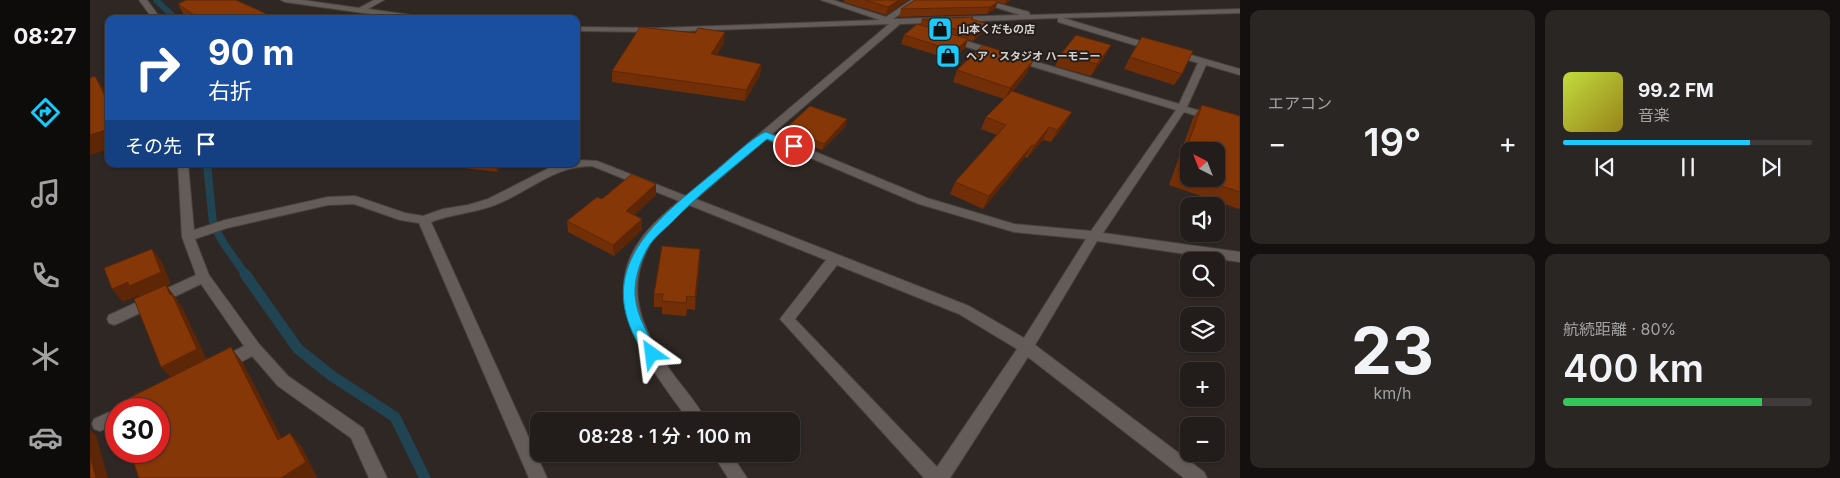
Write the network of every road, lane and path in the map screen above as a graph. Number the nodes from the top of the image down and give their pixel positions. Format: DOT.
graph roads {
  1 [pos="143,0"];
  2 [pos="285,0"];
  3 [pos="380,0"];
  4 [pos="825,0"];
  5 [pos="916,0"];
  6 [pos="977,0"];
  7 [pos="360,10"];
  8 [pos="1240,11"];
  9 [pos="153,15"];
  10 [pos="397,15"];
  11 [pos="1051,17"];
  12 [pos="1038,18"];
  13 [pos="892,21"];
  14 [pos="580,29"];
  15 [pos="925,31"];
  16 [pos="944,37"];
  17 [pos="1203,62"];
  18 [pos="1240,72"];
  19 [pos="1181,110"];
  20 [pos="1240,126"];
  21 [pos="766,135"];
  22 [pos="580,164"];
  23 [pos="183,167"];
  24 [pos="559,167"];
  25 [pos="687,200"];
  26 [pos="424,220"];
  27 [pos="1094,236"];
  28 [pos="188,238"];
  29 [pos="1240,256"];
  30 [pos="834,259"];
  31 [pos="203,276"];
  32 [pos="114,319"];
  33 [pos="1026,347"];
  34 [pos="254,348"];
  35 [pos="210,370"];
  36 [pos="692,412"];
  37 [pos="105,422"];
  38 [pos="100,424"];
  39 [pos="727,462"];
  40 [pos="378,478"];
  41 [pos="538,478"];
  42 [pos="738,478"];
  43 [pos="936,478"];
  44 [pos="940,478"];
  45 [pos="1198,478"];
  1 -- 9 [label="street"];
  2 -- 7 [label="street"];
  3 -- 7 [label="street"];
  4 -- 13 [label="street"];
  5 -- 13 [label="street"];
  6 -- 12 [label="street"];
  7 -- 10 [label="street"];
  8 -- 11 [label="street"];
  11 -- 12 [label="street"];
  11 -- 17 [label="street"];
  12 -- 13 [label="street"];
  13 -- 14 [label="street"];
  13 -- 15 [label="street"];
  13 -- 21 [label="street"];
  16 -- 19 [label="street"];
  17 -- 18 [label="street"];
  17 -- 19 [label="street"];
  19 -- 20 [label="street"];
  19 -- 27 [label="street"];
  21 -- 25 [label="street"];
  21 -- 27 [label="street"];
  22 -- 25 [label="street"];
  23 -- 28 [label="street"];
  24 -- 26 [label="street"];
  25 -- 30 [label="street"];
  25 -- 36 [label="street"];
  26 -- 28 [label="street"];
  26 -- 41 [label="street"];
  27 -- 29 [label="street"];
  27 -- 33 [label="street"];
  28 -- 31 [label="street"];
  30 -- 33 [label="street"];
  30 -- 43 [label="street"];
  31 -- 32 [label="street"];
  31 -- 34 [label="street"];
  33 -- 44 [label="street"];
  33 -- 45 [label="street"];
  34 -- 35 [label="street"];
  34 -- 40 [label="street"];
  37 -- 38 [label="street"];
  39 -- 42 [label="street"];
}
